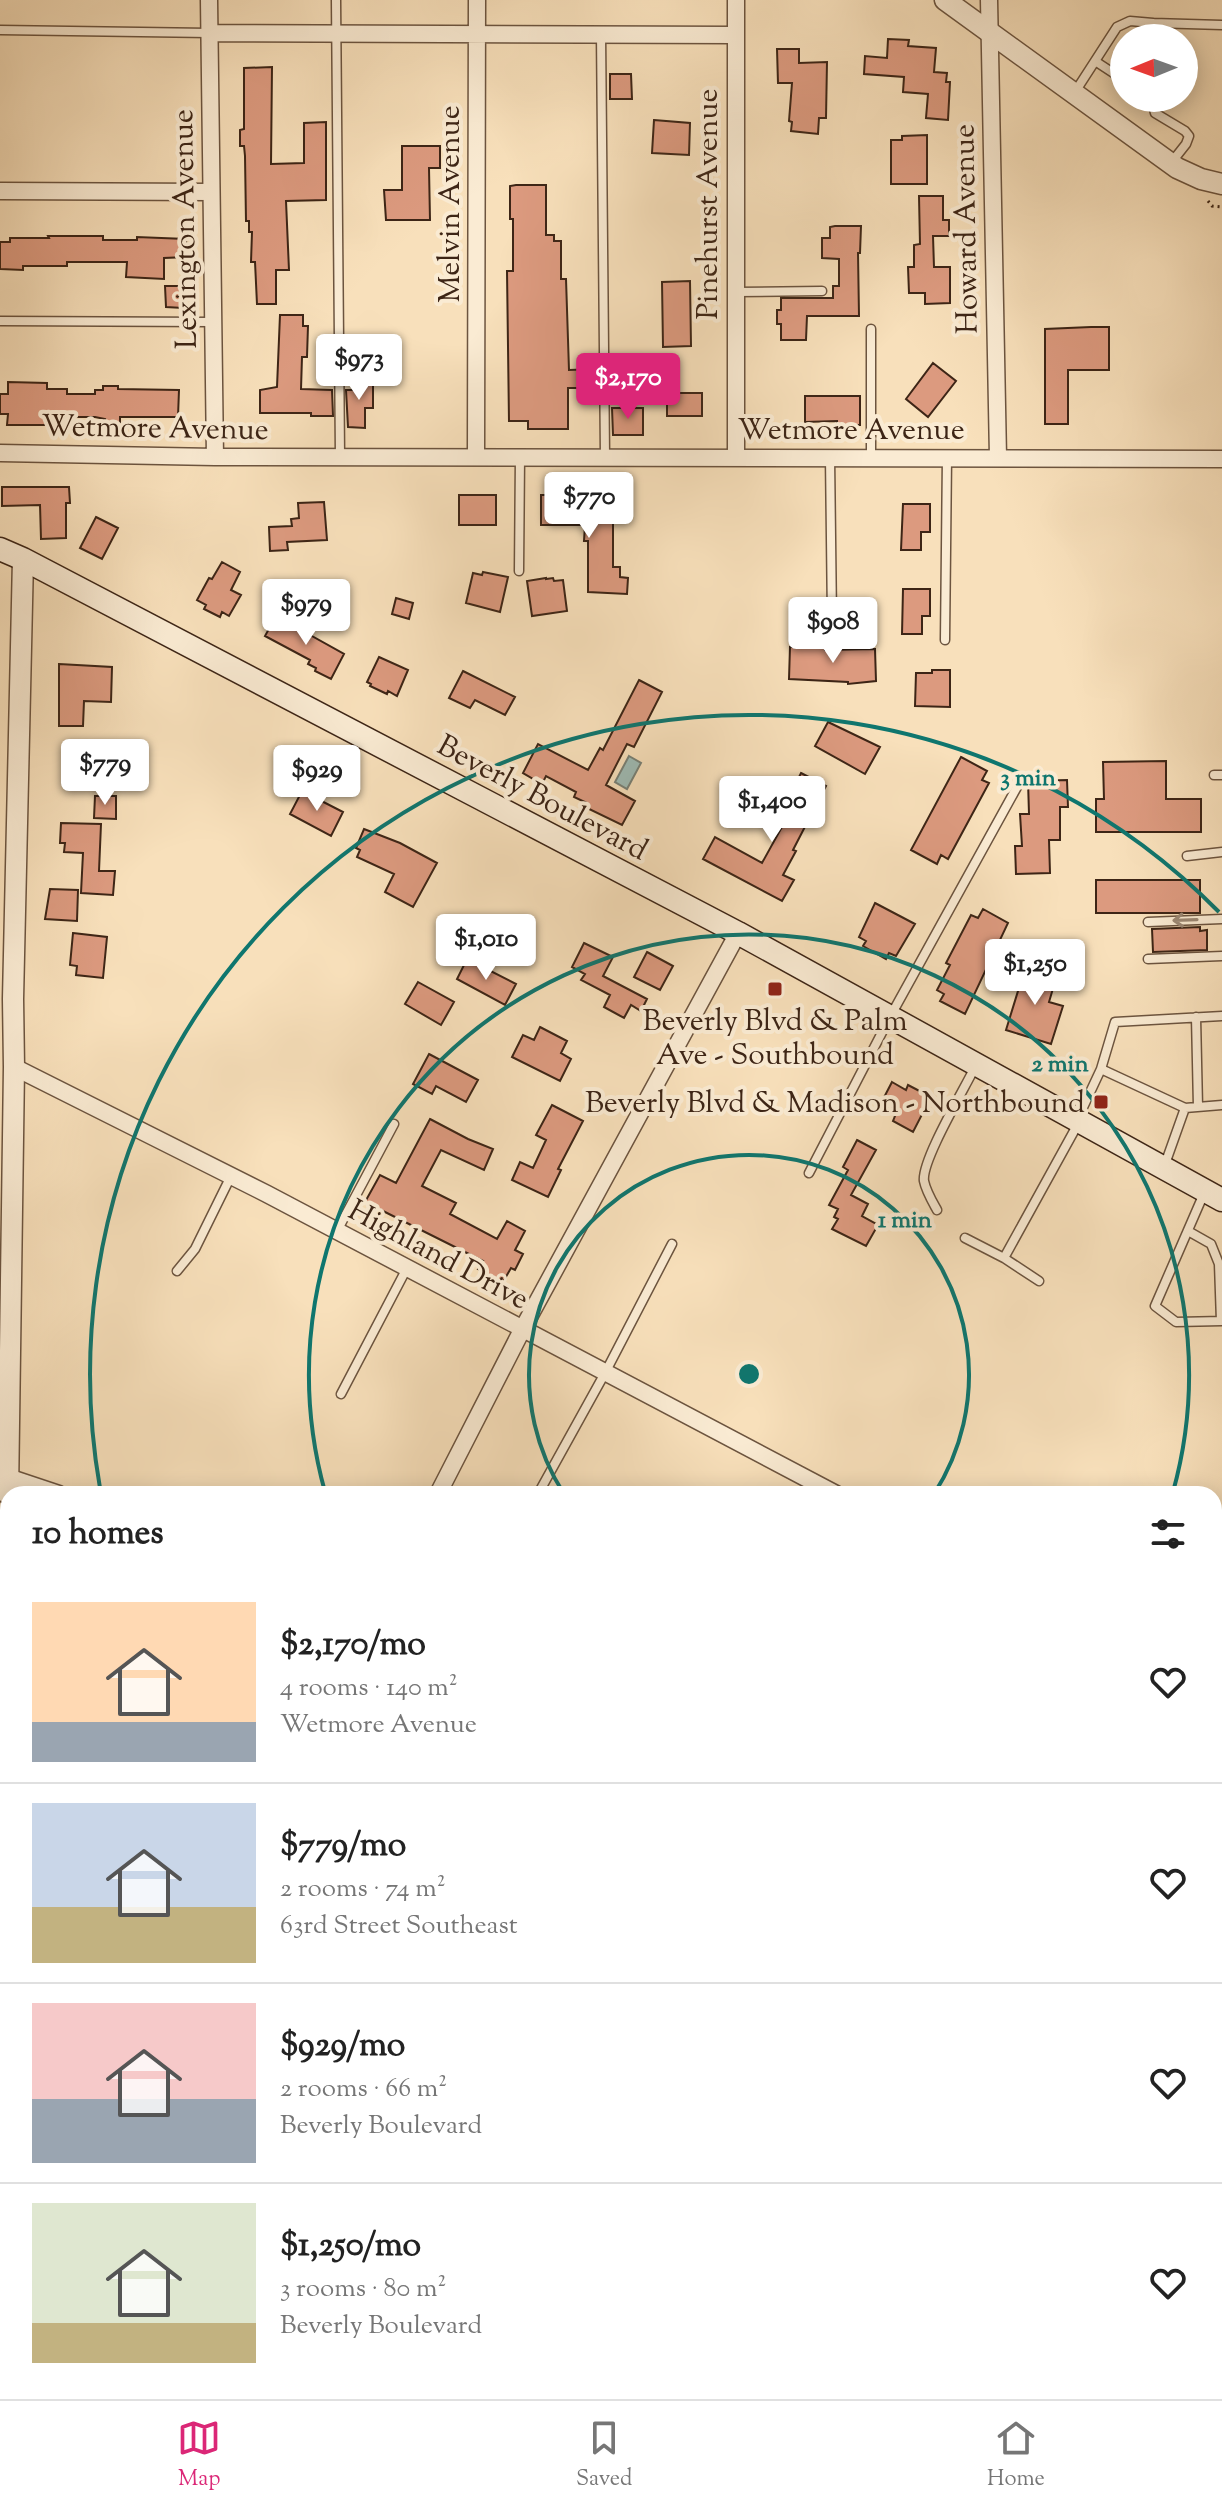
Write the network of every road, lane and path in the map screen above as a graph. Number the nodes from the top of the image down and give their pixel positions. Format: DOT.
graph roads {
  1 [pos="209,0"];
  2 [pos="336,0"];
  3 [pos="477,0"];
  4 [pos="736,0"];
  5 [pos="945,0"];
  6 [pos="989,0"];
  7 [pos="1153,23"];
  8 [pos="1222,25"];
  9 [pos="0,30"];
  10 [pos="989,31"];
  11 [pos="210,33"];
  12 [pos="336,34"];
  13 [pos="478,34"];
  14 [pos="601,34"];
  15 [pos="735,35"];
  16 [pos="1095,61"];
  17 [pos="1110,71"];
  18 [pos="1075,92"];
  19 [pos="1155,112"];
  20 [pos="1171,163"];
  21 [pos="1222,184"];
  22 [pos="0,191"];
  23 [pos="211,192"];
  24 [pos="822,291"];
  25 [pos="736,292"];
  26 [pos="0,321"];
  27 [pos="213,322"];
  28 [pos="871,329"];
  29 [pos="0,453"];
  30 [pos="340,456"];
  31 [pos="476,456"];
  32 [pos="520,456"];
  33 [pos="605,456"];
  34 [pos="736,456"];
  35 [pos="215,457"];
  36 [pos="830,457"];
  37 [pos="871,457"];
  38 [pos="947,457"];
  39 [pos="998,457"];
  40 [pos="1222,459"];
  41 [pos="0,549"];
  42 [pos="23,559"];
  43 [pos="519,571"];
  44 [pos="832,619"];
  45 [pos="945,640"];
  46 [pos="1017,787"];
  47 [pos="1222,852"];
  48 [pos="1187,856"];
  49 [pos="1222,919"];
  50 [pos="1148,922"];
  51 [pos="738,933"];
  52 [pos="1222,956"];
  53 [pos="1148,959"];
  54 [pos="1222,1016"];
  55 [pos="890,1017"];
  56 [pos="1196,1017"];
  57 [pos="977,1065"];
  58 [pos="14,1067"];
  59 [pos="1101,1069"];
  60 [pos="1222,1105"];
  61 [pos="1198,1107"];
  62 [pos="1185,1108"];
  63 [pos="1078,1121"];
  64 [pos="394,1124"];
  65 [pos="1163,1167"];
  66 [pos="809,1173"];
  67 [pos="231,1176"];
  68 [pos="1214,1195"];
  69 [pos="937,1210"];
  70 [pos="337,1231"];
  71 [pos="1188,1231"];
  72 [pos="965,1238"];
  73 [pos="672,1244"];
  74 [pos="1004,1258"];
  75 [pos="407,1268"];
  76 [pos="177,1271"];
  77 [pos="1039,1281"];
  78 [pos="1222,1321"];
  79 [pos="522,1330"];
  80 [pos="605,1373"];
  81 [pos="341,1394"];
  82 [pos="8,1486"];
  83 [pos="442,1486"];
  84 [pos="542,1486"];
  85 [pos="821,1486"];
  1 -- 11 [label="street, Lexington Avenue"];
  2 -- 12 [label="lane"];
  3 -- 13 [label="street, Melvin Avenue"];
  4 -- 15 [label="street, Pinehurst Avenue"];
  5 -- 10 [label="street"];
  6 -- 10 [label="street, Howard Avenue"];
  7 -- 8 [label="lane"];
  7 -- 16 [label="lane"];
  9 -- 11 [label="lane"];
  10 -- 18 [label="street"];
  10 -- 39 [label="street, Howard Avenue"];
  11 -- 12 [label="street"];
  11 -- 23 [label="street, Lexington Avenue"];
  12 -- 13 [label="street"];
  12 -- 30 [label="lane"];
  13 -- 14 [label="street"];
  13 -- 31 [label="street, Melvin Avenue"];
  14 -- 15 [label="street"];
  14 -- 33 [label="lane"];
  15 -- 25 [label="street, Pinehurst Avenue"];
  16 -- 17 [label="lane"];
  16 -- 18 [label="lane"];
  18 -- 20 [label="street"];
  19 -- 20 [label="lane"];
  20 -- 21 [label="street"];
  22 -- 23 [label="street"];
  23 -- 27 [label="street, Lexington Avenue"];
  24 -- 25 [label="lane"];
  25 -- 34 [label="street, Pinehurst Avenue"];
  26 -- 27 [label="lane"];
  27 -- 35 [label="street, Lexington Avenue"];
  28 -- 37 [label="lane"];
  29 -- 35 [label="street, Wetmore Avenue"];
  30 -- 31 [label="street, Wetmore Avenue"];
  30 -- 35 [label="street, Wetmore Avenue"];
  31 -- 32 [label="street, Wetmore Avenue"];
  32 -- 33 [label="street, Wetmore Avenue"];
  32 -- 43 [label="lane"];
  33 -- 34 [label="street, Wetmore Avenue"];
  34 -- 36 [label="street, Wetmore Avenue"];
  36 -- 37 [label="street, Wetmore Avenue"];
  36 -- 44 [label="lane"];
  37 -- 38 [label="street, Wetmore Avenue"];
  38 -- 39 [label="street, Wetmore Avenue"];
  38 -- 45 [label="lane"];
  39 -- 40 [label="street, Wetmore Avenue"];
  41 -- 42 [label="main road, Beverly Boulevard"];
  42 -- 51 [label="main road, Beverly Boulevard"];
  42 -- 58 [label="street"];
  46 -- 55 [label="lane"];
  47 -- 48 [label="lane"];
  49 -- 50 [label="lane, one-way"];
  51 -- 55 [label="main road, Beverly Boulevard"];
  51 -- 79 [label="street"];
  52 -- 53 [label="lane"];
  54 -- 56 [label="lane"];
  55 -- 57 [label="main road, Beverly Boulevard"];
  55 -- 66 [label="lane"];
  56 -- 59 [label="lane"];
  56 -- 61 [label="lane"];
  57 -- 63 [label="main road, Beverly Boulevard"];
  57 -- 69 [label="lane"];
  58 -- 67 [label="street, Highland Drive"];
  58 -- 82 [label="street"];
  59 -- 62 [label="lane"];
  59 -- 63 [label="lane"];
  60 -- 61 [label="lane"];
  61 -- 62 [label="lane"];
  62 -- 65 [label="lane"];
  63 -- 65 [label="main road, Beverly Boulevard"];
  63 -- 74 [label="lane"];
  64 -- 70 [label="lane"];
  65 -- 68 [label="main road, Beverly Boulevard"];
  67 -- 70 [label="street, Highland Drive"];
  67 -- 76 [label="lane"];
  68 -- 71 [label="lane"];
  70 -- 75 [label="street, Highland Drive"];
  71 -- 78 [label="lane"];
  71 -- 78 [label="lane"];
  72 -- 74 [label="lane"];
  73 -- 80 [label="lane"];
  74 -- 77 [label="lane"];
  75 -- 79 [label="street, Highland Drive"];
  75 -- 81 [label="lane"];
  79 -- 80 [label="street, Highland Drive"];
  79 -- 83 [label="street"];
  80 -- 84 [label="lane"];
  80 -- 85 [label="street, Highland Drive"];
}
